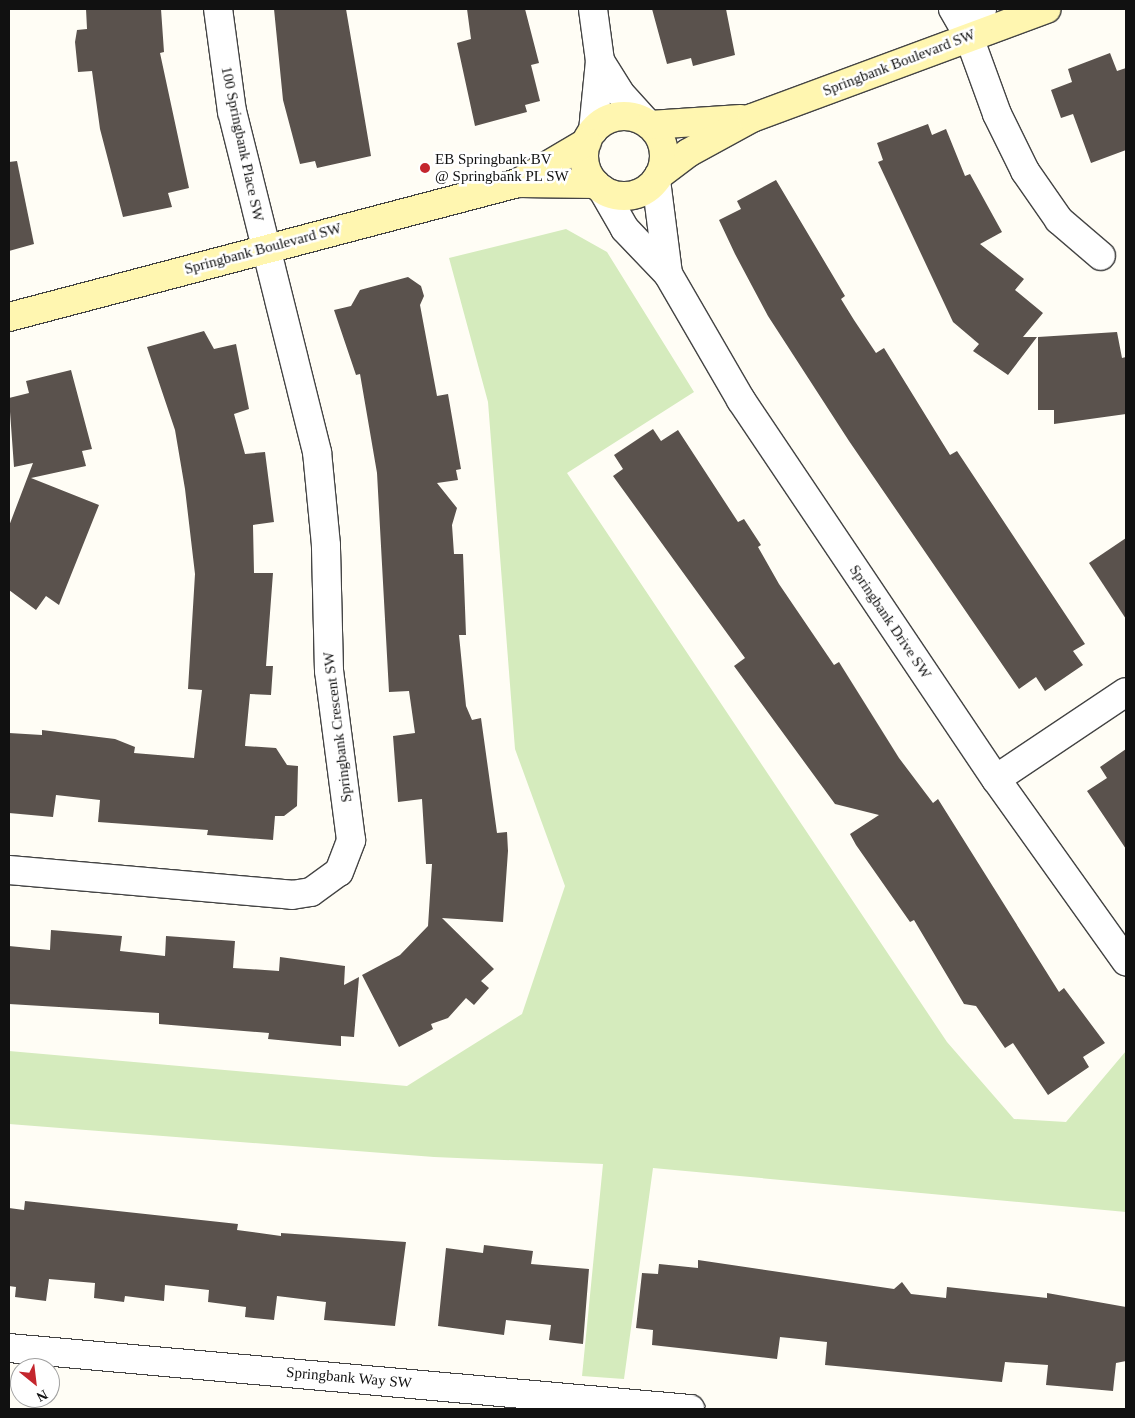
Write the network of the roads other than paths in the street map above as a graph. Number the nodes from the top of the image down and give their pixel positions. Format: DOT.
graph roads {
  1 [pos="218,9"];
  2 [pos="593,9"];
  3 [pos="953,9"];
  4 [pos="982,9"];
  5 [pos="1046,9"];
  6 [pos="969,37"];
  7 [pos="600,61"];
  8 [pos="752,118"];
  9 [pos="648,123"];
  10 [pos="590,136"];
  11 [pos="657,178"];
  12 [pos="518,183"];
  13 [pos="599,187"];
  14 [pos="265,249"];
  15 [pos="1101,256"];
  16 [pos="668,274"];
  17 [pos="9,317"];
  18 [pos="1126,692"];
  19 [pos="996,779"];
  20 [pos="9,870"];
  21 [pos="1126,961"];
  22 [pos="9,1348"];
  23 [pos="690,1409"];
  1 -- 14 [label="street, 100 Springbank Place SW"];
  2 -- 7 [label="street"];
  3 -- 6 [label="street"];
  4 -- 6 [label="street"];
  5 -- 6 [label="street, Springbank Boulevard SW"];
  6 -- 8 [label="street, Springbank Boulevard SW"];
  6 -- 15 [label="street"];
  7 -- 9 [label="street"];
  7 -- 10 [label="street"];
  8 -- 9 [label="street, Springbank Boulevard SW"];
  8 -- 11 [label="street, Springbank Boulevard SW"];
  9 -- 10 [label="street"];
  9 -- 11 [label="street"];
  10 -- 12 [label="street, Springbank Boulevard SW"];
  10 -- 13 [label="street"];
  11 -- 13 [label="street"];
  11 -- 16 [label="street, Springbank Drive SW"];
  12 -- 13 [label="street, Springbank Boulevard SW"];
  12 -- 14 [label="street, Springbank Boulevard SW"];
  13 -- 16 [label="street, Springbank Drive SW"];
  14 -- 17 [label="street, Springbank Boulevard SW"];
  14 -- 20 [label="street, Springbank Crescent SW"];
  16 -- 19 [label="street, Springbank Drive SW"];
  18 -- 19 [label="street"];
  19 -- 21 [label="street, Springbank Drive SW"];
  22 -- 23 [label="street, Springbank Way SW"];
}
